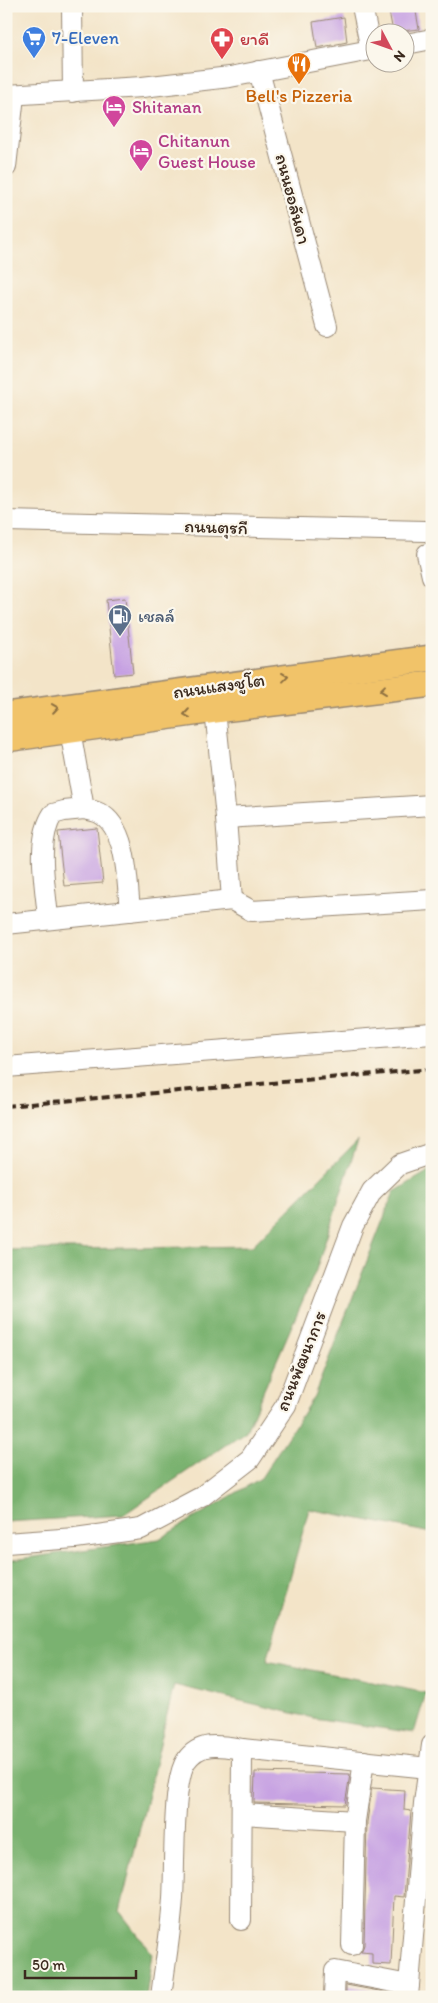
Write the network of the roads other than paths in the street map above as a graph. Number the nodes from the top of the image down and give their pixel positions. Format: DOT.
graph roads {
  1 [pos="72,6"];
  2 [pos="362,6"];
  3 [pos="366,22"];
  4 [pos="432,39"];
  5 [pos="416,42"];
  6 [pos="366,51"];
  7 [pos="259,71"];
  8 [pos="73,92"];
  9 [pos="10,96"];
  10 [pos="6,167"];
  11 [pos="327,326"];
  12 [pos="6,521"];
  13 [pos="425,531"];
  14 [pos="427,554"];
  15 [pos="432,576"];
  16 [pos="432,658"];
  17 [pos="432,684"];
  18 [pos="217,686"];
  19 [pos="215,710"];
  20 [pos="6,715"];
  21 [pos="70,730"];
  22 [pos="6,739"];
  23 [pos="432,806"];
  24 [pos="84,809"];
  25 [pos="226,818"];
  26 [pos="232,900"];
  27 [pos="432,900"];
  28 [pos="130,911"];
  29 [pos="48,919"];
  30 [pos="6,924"];
  31 [pos="432,1034"];
  32 [pos="6,1067"];
  33 [pos="432,1153"];
  34 [pos="6,1543"];
  35 [pos="432,1745"];
  36 [pos="242,1749"];
  37 [pos="364,1761"];
  38 [pos="429,1768"];
  39 [pos="242,1814"];
  40 [pos="356,1821"];
  41 [pos="241,1920"];
  42 [pos="352,1945"];
  43 [pos="409,1991"];
  44 [pos="161,1997"];
  45 [pos="334,1997"];
  1 -- 8 [label="street"];
  2 -- 3 [label="street"];
  4 -- 5 [label="street"];
  6 -- 7 [label="street"];
  7 -- 8 [label="street"];
  7 -- 11 [label="street, ถนนฮอลันดา"];
  8 -- 9 [label="street"];
  9 -- 10 [label="street"];
  12 -- 13 [label="street, ถนนตุรกี"];
  14 -- 15 [label="street"];
  18 -- 16 [label="main road, ถนนแสงชูโต, one-way"];
  17 -- 19 [label="main road, ถนนแสงชูโต, one-way"];
  18 -- 19 [label="main road"];
  20 -- 18 [label="main road, ถนนแสงชูโต, one-way"];
  19 -- 21 [label="main road, ถนนแสงชูโต, one-way"];
  19 -- 25 [label="street"];
  21 -- 22 [label="main road, ถนนแสงชูโต"];
  21 -- 24 [label="street"];
  23 -- 25 [label="street"];
  24 -- 28 [label="street"];
  24 -- 29 [label="street"];
  25 -- 26 [label="street"];
  26 -- 27 [label="street"];
  26 -- 28 [label="street"];
  28 -- 29 [label="street"];
  29 -- 30 [label="street"];
  31 -- 32 [label="street"];
  33 -- 34 [label="street, ถนนพัฒนาการ"];
  35 -- 38 [label="street"];
  36 -- 37 [label="street"];
  36 -- 39 [label="street"];
  36 -- 44 [label="street"];
  37 -- 38 [label="street"];
  37 -- 40 [label="street"];
  38 -- 43 [label="street"];
  39 -- 40 [label="street"];
  39 -- 41 [label="street"];
  40 -- 42 [label="street"];
  43 -- 45 [label="street"];
}
